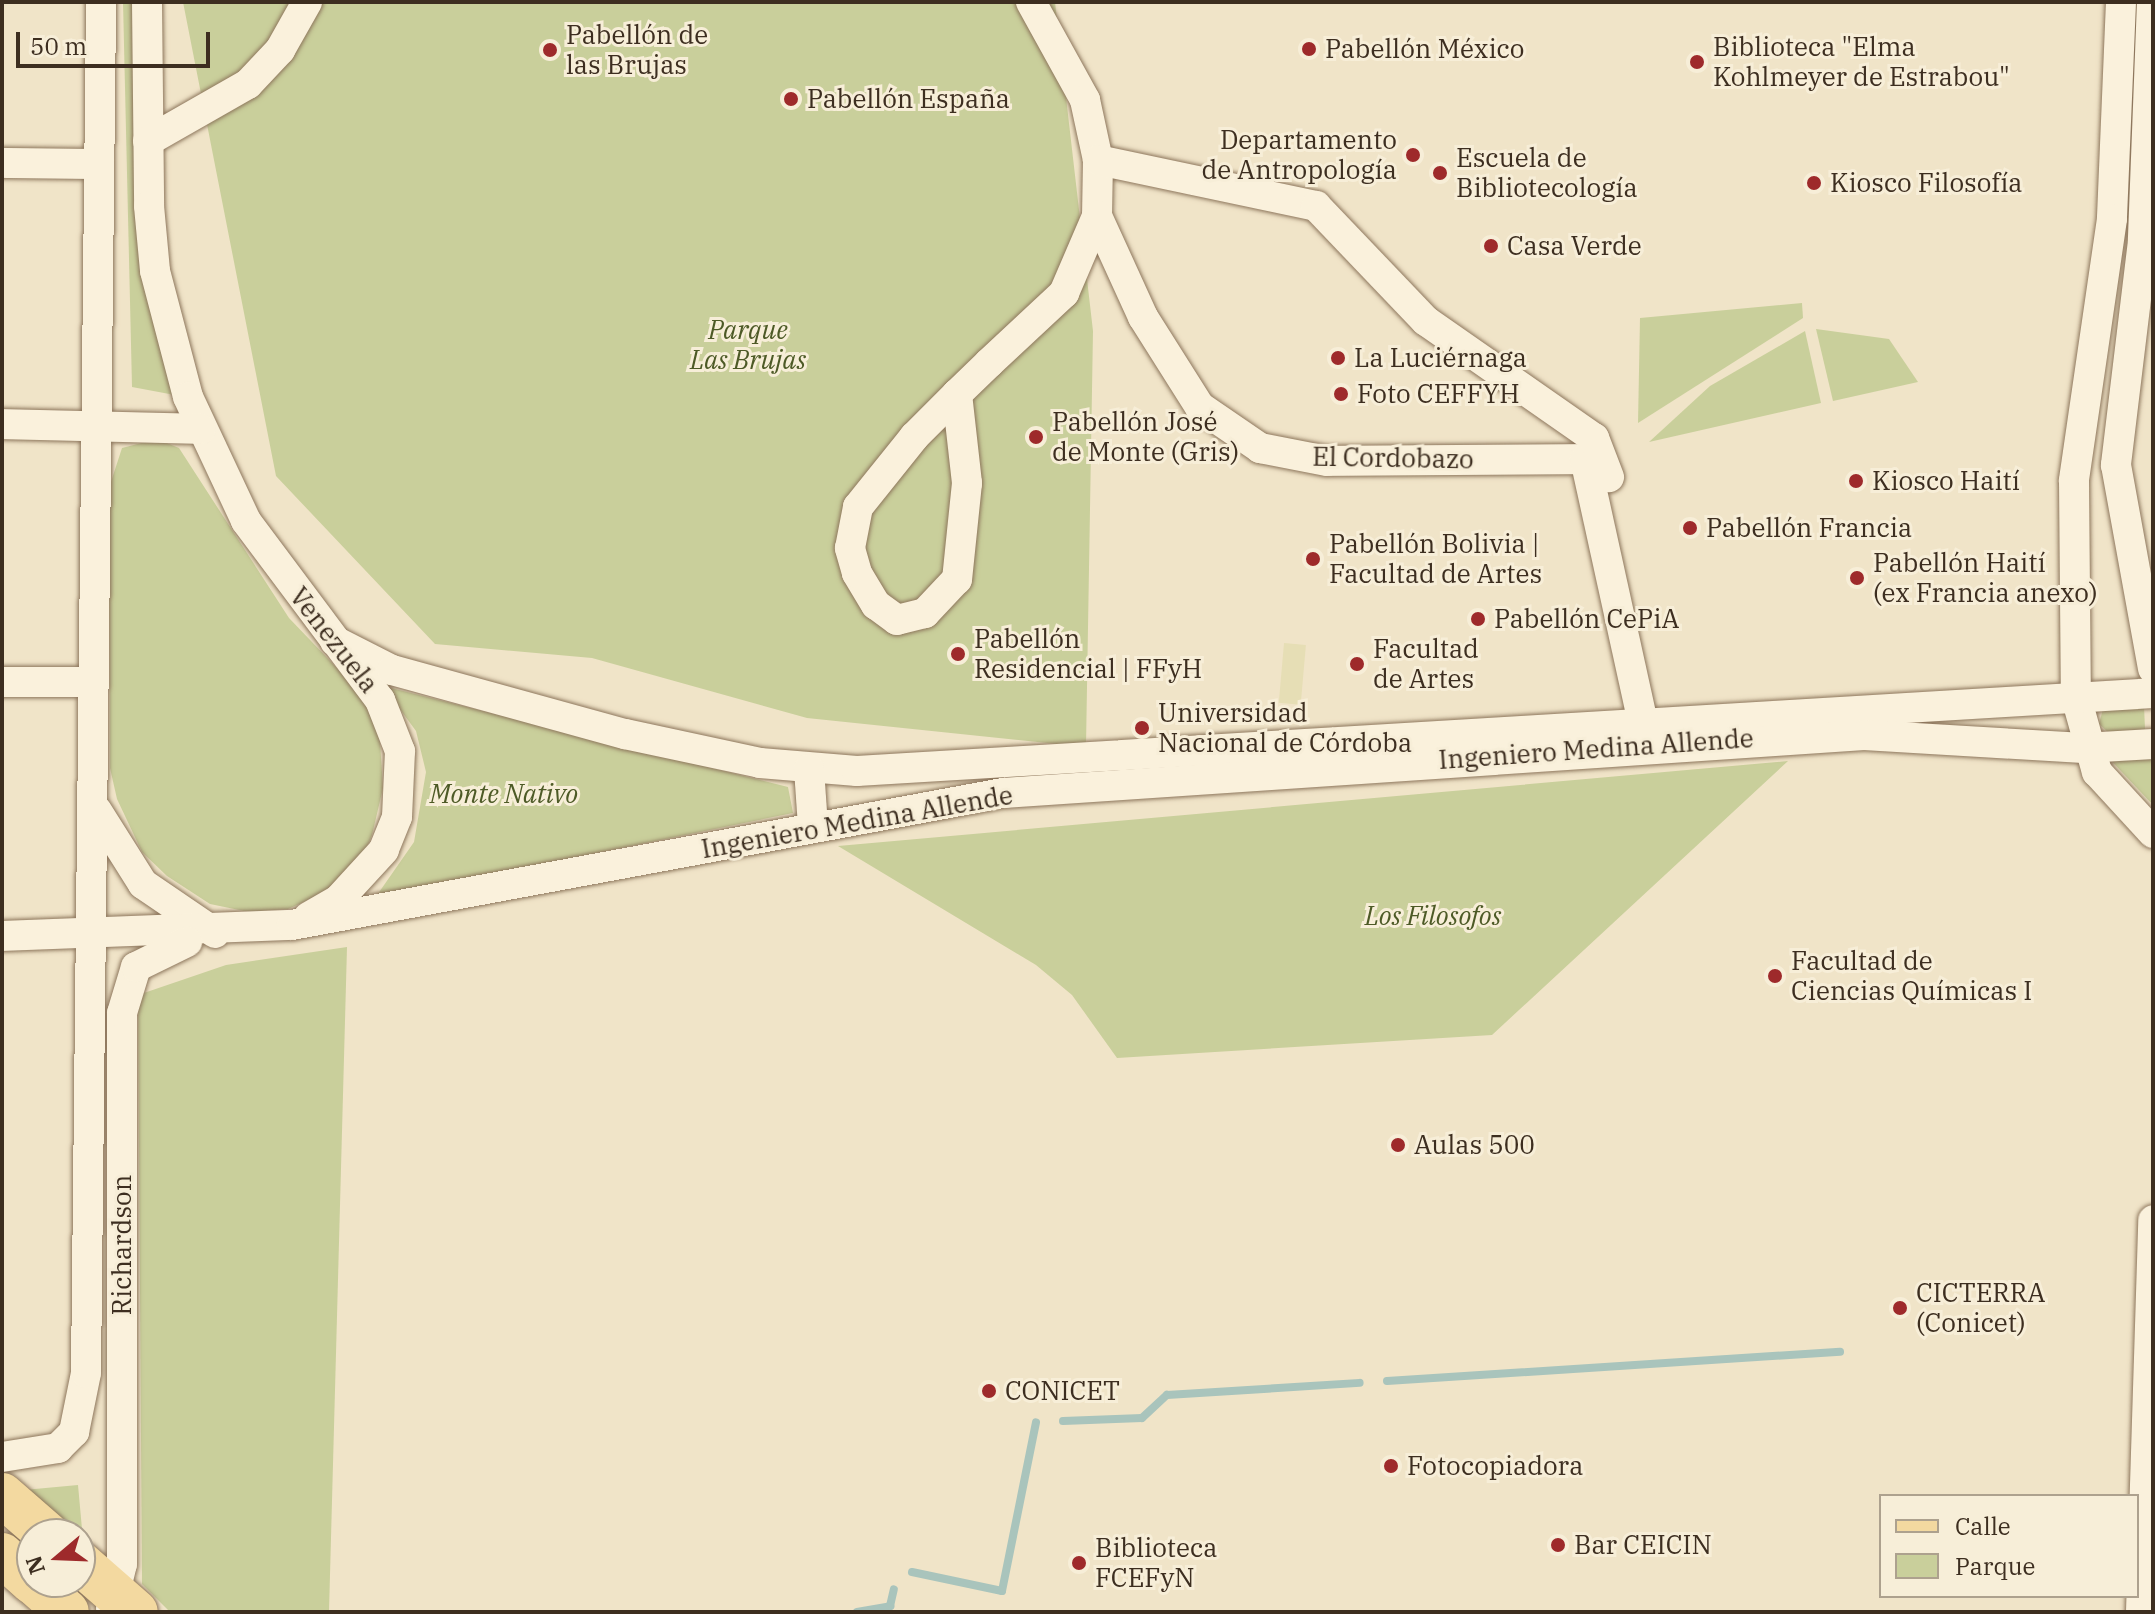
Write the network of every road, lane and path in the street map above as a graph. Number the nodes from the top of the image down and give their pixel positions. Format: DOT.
graph roads {
  1 [pos="101,2"];
  2 [pos="147,2"];
  3 [pos="307,2"];
  4 [pos="1031,2"];
  5 [pos="2121,2"];
  6 [pos="2152,2"];
  7 [pos="148,141"];
  8 [pos="1098,160"];
  9 [pos="2,163"];
  10 [pos="99,164"];
  11 [pos="1097,216"];
  12 [pos="957,394"];
  13 [pos="2,424"];
  14 [pos="97,426"];
  15 [pos="201,429"];
  16 [pos="1595,459"];
  17 [pos="335,641"];
  18 [pos="2153,669"];
  19 [pos="2,682"];
  20 [pos="92,682"];
  21 [pos="2153,693"];
  22 [pos="2076,697"];
  23 [pos="1656,733"];
  24 [pos="2153,744"];
  25 [pos="2084,748"];
  26 [pos="809,769"];
  27 [pos="94,804"];
  28 [pos="813,826"];
  29 [pos="2153,833"];
  30 [pos="292,925"];
  31 [pos="215,933"];
  32 [pos="2,936"];
  33 [pos="93,937"];
  34 [pos="2153,1220"];
  35 [pos="2,1457"];
  36 [pos="2,1495"];
  37 [pos="29,1518"];
  38 [pos="96,1580"];
  39 [pos="51,1598"];
  40 [pos="121,1606"];
  41 [pos="67,1612"];
  42 [pos="2141,1612"];
  1 -- 10 [label="street"];
  2 -- 7 [label="street"];
  3 -- 7 [label="street"];
  4 -- 8 [label="street, El Cordobazo"];
  5 -- 22 [label="street"];
  6 -- 18 [label="street"];
  7 -- 15 [label="street, Venezuela"];
  8 -- 11 [label="street, El Cordobazo"];
  8 -- 16 [label="street"];
  9 -- 10 [label="street"];
  10 -- 14 [label="street"];
  11 -- 12 [label="street"];
  11 -- 16 [label="street, El Cordobazo"];
  12 -- 12 [label="street"];
  13 -- 14 [label="street"];
  14 -- 15 [label="street"];
  14 -- 20 [label="street"];
  15 -- 17 [label="street, Venezuela"];
  16 -- 23 [label="street"];
  17 -- 26 [label="street, Ingeniero Medina Allende"];
  17 -- 30 [label="street, Venezuela"];
  19 -- 20 [label="street"];
  20 -- 27 [label="street"];
  21 -- 22 [label="street, Ingeniero Medina Allende"];
  22 -- 23 [label="street, Ingeniero Medina Allende"];
  22 -- 25 [label="street"];
  23 -- 25 [label="street, Ingeniero Medina Allende"];
  23 -- 26 [label="street, Ingeniero Medina Allende"];
  23 -- 28 [label="street, Ingeniero Medina Allende"];
  24 -- 25 [label="street, Ingeniero Medina Allende"];
  25 -- 29 [label="street"];
  26 -- 28 [label="street"];
  27 -- 31 [label="street"];
  27 -- 33 [label="street"];
  28 -- 30 [label="street, Ingeniero Medina Allende"];
  30 -- 31 [label="street, Ingeniero Medina Allende"];
  31 -- 33 [label="street, Ingeniero Medina Allende"];
  31 -- 40 [label="street, Richardson"];
  32 -- 33 [label="street, Ingeniero Medina Allende"];
  33 -- 35 [label="street, Richardson"];
  34 -- 42 [label="street"];
  36 -- 37 [label="main road"];
  38 -- 40 [label="main road"];
  39 -- 41 [label="main road"];
}
